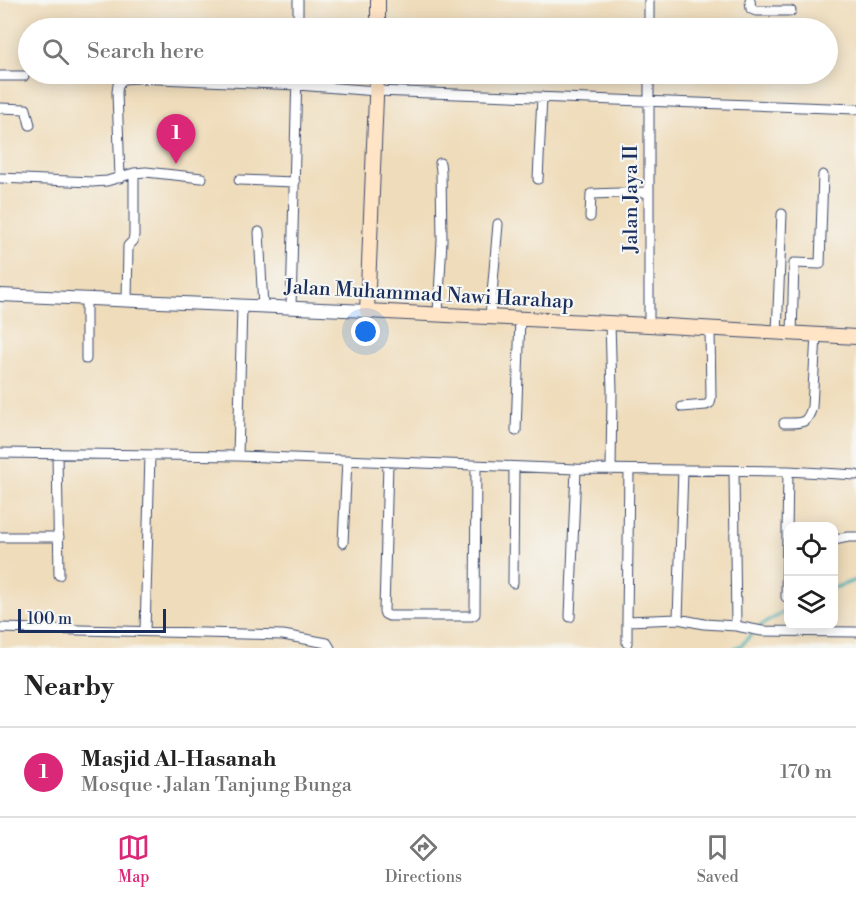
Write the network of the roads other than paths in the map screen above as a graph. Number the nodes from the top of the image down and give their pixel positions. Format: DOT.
graph roads {
  1 [pos="298,0"];
  2 [pos="378,0"];
  3 [pos="649,0"];
  4 [pos="750,0"];
  5 [pos="791,11"];
  6 [pos="298,18"];
  7 [pos="378,18"];
  8 [pos="649,18"];
  9 [pos="0,76"];
  10 [pos="18,76"];
  11 [pos="119,84"];
  12 [pos="274,84"];
  13 [pos="377,84"];
  14 [pos="649,84"];
  15 [pos="297,85"];
  16 [pos="377,91"];
  17 [pos="542,97"];
  18 [pos="649,101"];
  19 [pos="0,108"];
  20 [pos="856,109"];
  21 [pos="30,125"];
  22 [pos="440,164"];
  23 [pos="134,173"];
  24 [pos="823,175"];
  25 [pos="120,177"];
  26 [pos="0,178"];
  27 [pos="202,178"];
  28 [pos="239,180"];
  29 [pos="538,180"];
  30 [pos="295,182"];
  31 [pos="649,192"];
  32 [pos="782,214"];
  33 [pos="590,217"];
  34 [pos="498,224"];
  35 [pos="259,232"];
  36 [pos="0,295"];
  37 [pos="86,299"];
  38 [pos="127,301"];
  39 [pos="242,306"];
  40 [pos="263,307"];
  41 [pos="291,308"];
  42 [pos="368,311"];
  43 [pos="438,314"];
  44 [pos="490,317"];
  45 [pos="520,318"];
  46 [pos="610,323"];
  47 [pos="649,325"];
  48 [pos="710,329"];
  49 [pos="777,333"];
  50 [pos="792,334"];
  51 [pos="816,335"];
  52 [pos="856,337"];
  53 [pos="86,359"];
  54 [pos="682,407"];
  55 [pos="784,423"];
  56 [pos="516,431"];
  57 [pos="0,453"];
  58 [pos="57,453"];
  59 [pos="150,455"];
  60 [pos="238,456"];
  61 [pos="347,460"];
  62 [pos="388,462"];
  63 [pos="476,465"];
  64 [pos="514,467"];
  65 [pos="576,469"];
  66 [pos="611,470"];
  67 [pos="628,470"];
  68 [pos="683,470"];
  69 [pos="734,471"];
  70 [pos="788,471"];
  71 [pos="856,475"];
  72 [pos="788,522"];
  73 [pos="0,537"];
  74 [pos="59,537"];
  75 [pos="856,537"];
  76 [pos="838,539"];
  77 [pos="343,543"];
  78 [pos="59,575"];
  79 [pos="513,583"];
  80 [pos="570,617"];
  81 [pos="678,619"];
  82 [pos="627,621"];
  83 [pos="736,626"];
  84 [pos="0,628"];
  85 [pos="145,631"];
  86 [pos="856,632"];
  87 [pos="627,643"];
  88 [pos="330,648"];
  1 -- 6 [label="street"];
  2 -- 7 [label="main road"];
  3 -- 8 [label="street"];
  4 -- 5 [label="street"];
  9 -- 10 [label="street"];
  11 -- 25 [label="street"];
  12 -- 15 [label="street"];
  13 -- 16 [label="main road"];
  14 -- 18 [label="street, Jalan Jaya II"];
  15 -- 16 [label="street"];
  15 -- 30 [label="street"];
  16 -- 17 [label="street"];
  16 -- 42 [label="main road"];
  17 -- 18 [label="street"];
  17 -- 29 [label="street"];
  18 -- 20 [label="street"];
  18 -- 31 [label="street, Jalan Jaya II"];
  19 -- 21 [label="street"];
  22 -- 43 [label="street"];
  23 -- 25 [label="street"];
  23 -- 27 [label="street"];
  23 -- 38 [label="street"];
  24 -- 50 [label="street"];
  25 -- 26 [label="street"];
  28 -- 30 [label="street"];
  30 -- 41 [label="street"];
  31 -- 33 [label="street"];
  31 -- 47 [label="street, Jalan Jaya II"];
  32 -- 49 [label="street"];
  34 -- 44 [label="street"];
  35 -- 40 [label="street"];
  36 -- 37 [label="street, Jalan Muhammad Nawi Harahap"];
  37 -- 38 [label="street, Jalan Muhammad Nawi Harahap"];
  37 -- 53 [label="street"];
  38 -- 39 [label="street, Jalan Muhammad Nawi Harahap"];
  39 -- 40 [label="street, Jalan Muhammad Nawi Harahap"];
  39 -- 60 [label="street"];
  40 -- 41 [label="street, Jalan Muhammad Nawi Harahap"];
  41 -- 42 [label="street, Jalan Muhammad Nawi Harahap"];
  42 -- 43 [label="main road, Jalan Muhammad Nawi Harahap"];
  43 -- 44 [label="main road, Jalan Muhammad Nawi Harahap"];
  44 -- 45 [label="main road, Jalan Muhammad Nawi Harahap"];
  45 -- 46 [label="main road, Jalan Muhammad Nawi Harahap"];
  45 -- 56 [label="street"];
  46 -- 47 [label="main road, Jalan Muhammad Nawi Harahap"];
  46 -- 66 [label="street"];
  47 -- 48 [label="main road, Jalan Muhammad Nawi Harahap"];
  48 -- 49 [label="main road, Jalan Muhammad Nawi Harahap"];
  48 -- 54 [label="street"];
  49 -- 50 [label="main road, Jalan Muhammad Nawi Harahap"];
  50 -- 51 [label="main road, Jalan Muhammad Nawi Harahap"];
  51 -- 52 [label="main road, Jalan Muhammad Nawi Harahap"];
  51 -- 55 [label="street"];
  57 -- 58 [label="street"];
  58 -- 59 [label="street"];
  58 -- 74 [label="street"];
  59 -- 60 [label="street"];
  59 -- 85 [label="street"];
  60 -- 61 [label="street"];
  61 -- 62 [label="street"];
  61 -- 77 [label="street"];
  62 -- 63 [label="street"];
  62 -- 63 [label="street"];
  63 -- 64 [label="street"];
  64 -- 65 [label="street"];
  64 -- 79 [label="street"];
  65 -- 66 [label="street"];
  65 -- 80 [label="street"];
  66 -- 67 [label="street"];
  67 -- 68 [label="street"];
  67 -- 82 [label="street"];
  68 -- 69 [label="street"];
  68 -- 81 [label="street"];
  69 -- 70 [label="street"];
  69 -- 83 [label="street"];
  70 -- 71 [label="street"];
  70 -- 72 [label="street"];
  73 -- 74 [label="street"];
  74 -- 78 [label="street"];
  75 -- 76 [label="street"];
  81 -- 82 [label="street"];
  81 -- 83 [label="street"];
  82 -- 87 [label="street"];
  83 -- 86 [label="street"];
  84 -- 85 [label="street"];
  85 -- 88 [label="street"];
}
